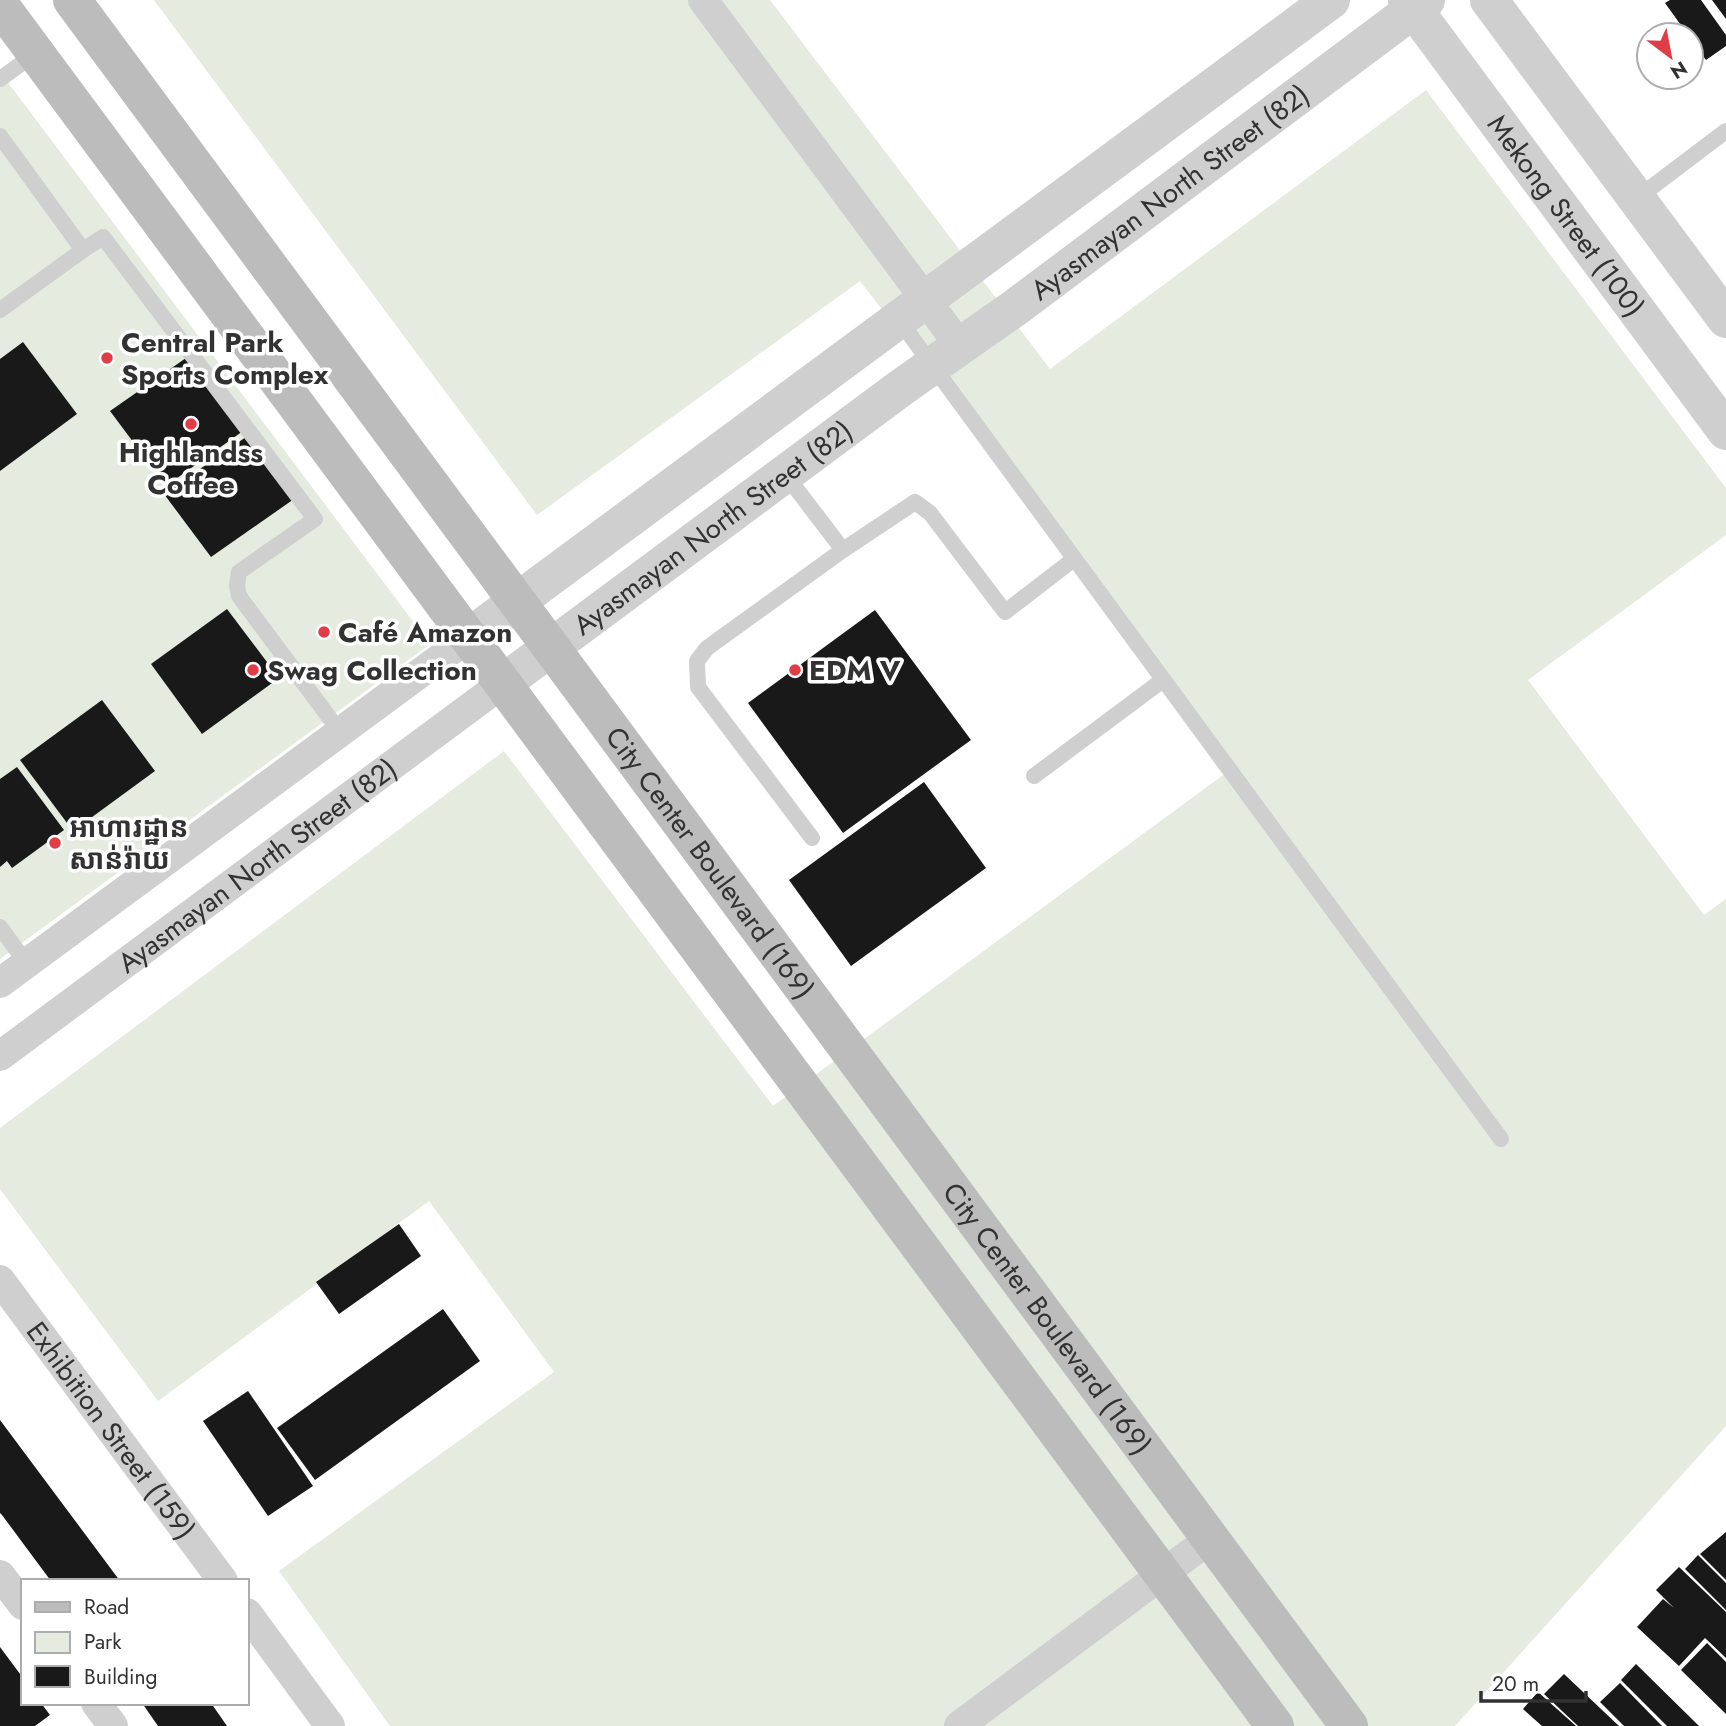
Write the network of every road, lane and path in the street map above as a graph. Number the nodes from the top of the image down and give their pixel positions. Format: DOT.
graph roads {
  1 [pos="72,0"];
  2 [pos="703,0"];
  3 [pos="1331,0"];
  4 [pos="1489,0"];
  5 [pos="1416,3"];
  6 [pos="0,5"];
  7 [pos="36,53"];
  8 [pos="0,79"];
  9 [pos="1726,131"];
  10 [pos="0,136"];
  11 [pos="1636,199"];
  12 [pos="83,250"];
  13 [pos="3,303"];
  14 [pos="912,310"];
  15 [pos="1726,319"];
  16 [pos="946,356"];
  17 [pos="1726,431"];
  18 [pos="785,474"];
  19 [pos="843,550"];
  20 [pos="1074,559"];
  21 [pos="517,602"];
  22 [pos="469,637"];
  23 [pos="551,648"];
  24 [pos="1163,680"];
  25 [pos="503,683"];
  26 [pos="340,732"];
  27 [pos="1034,776"];
  28 [pos="812,838"];
  29 [pos="0,927"];
  30 [pos="27,964"];
  31 [pos="0,983"];
  32 [pos="0,1056"];
  33 [pos="1501,1139"];
  34 [pos="0,1280"];
  35 [pos="1210,1538"];
  36 [pos="1163,1574"];
  37 [pos="0,1575"];
  38 [pos="222,1579"];
  39 [pos="21,1602"];
  40 [pos="248,1614"];
  41 [pos="97,1705"];
  42 [pos="113,1726"];
  43 [pos="330,1726"];
  44 [pos="959,1726"];
  45 [pos="1275,1726"];
  46 [pos="1349,1726"];
  1 -- 21 [label="main road, City Center Boulevard (169)"];
  2 -- 14 [label="street"];
  3 -- 14 [label="street, Ayasmayan North Street (82)"];
  4 -- 11 [label="street"];
  5 -- 16 [label="street, Ayasmayan North Street (82)"];
  5 -- 17 [label="street, Mekong Street (100)"];
  6 -- 7 [label="main road, City Center Boulevard (169)"];
  7 -- 8 [label="lane"];
  7 -- 22 [label="main road, City Center Boulevard (169)"];
  9 -- 11 [label="lane"];
  10 -- 12 [label="lane"];
  11 -- 15 [label="street"];
  12 -- 13 [label="lane"];
  12 -- 26 [label="lane"];
  14 -- 16 [label="street"];
  14 -- 21 [label="street, Ayasmayan North Street (82)"];
  16 -- 18 [label="street, Ayasmayan North Street (82)"];
  16 -- 20 [label="lane"];
  18 -- 19 [label="lane"];
  18 -- 23 [label="street, Ayasmayan North Street (82)"];
  19 -- 20 [label="lane"];
  19 -- 28 [label="lane"];
  20 -- 24 [label="lane"];
  21 -- 22 [label="street, Ayasmayan North Street (82)"];
  21 -- 23 [label="main road, City Center Boulevard (169)"];
  22 -- 25 [label="main road, City Center Boulevard (169)"];
  22 -- 26 [label="street, Ayasmayan North Street (82)"];
  23 -- 25 [label="street, Ayasmayan North Street (82)"];
  23 -- 35 [label="main road, City Center Boulevard (169)"];
  24 -- 27 [label="lane"];
  24 -- 33 [label="lane"];
  25 -- 32 [label="street, Ayasmayan North Street (82)"];
  25 -- 36 [label="main road, City Center Boulevard (169)"];
  26 -- 30 [label="street, Ayasmayan North Street (82)"];
  29 -- 30 [label="lane"];
  30 -- 31 [label="street, Ayasmayan North Street (82)"];
  34 -- 38 [label="street, Exhibition Street (159)"];
  35 -- 36 [label="street"];
  35 -- 46 [label="main road, City Center Boulevard (169)"];
  36 -- 44 [label="street"];
  36 -- 45 [label="main road, City Center Boulevard (169)"];
  37 -- 39 [label="street"];
  40 -- 43 [label="street"];
  41 -- 42 [label="street"];
}
